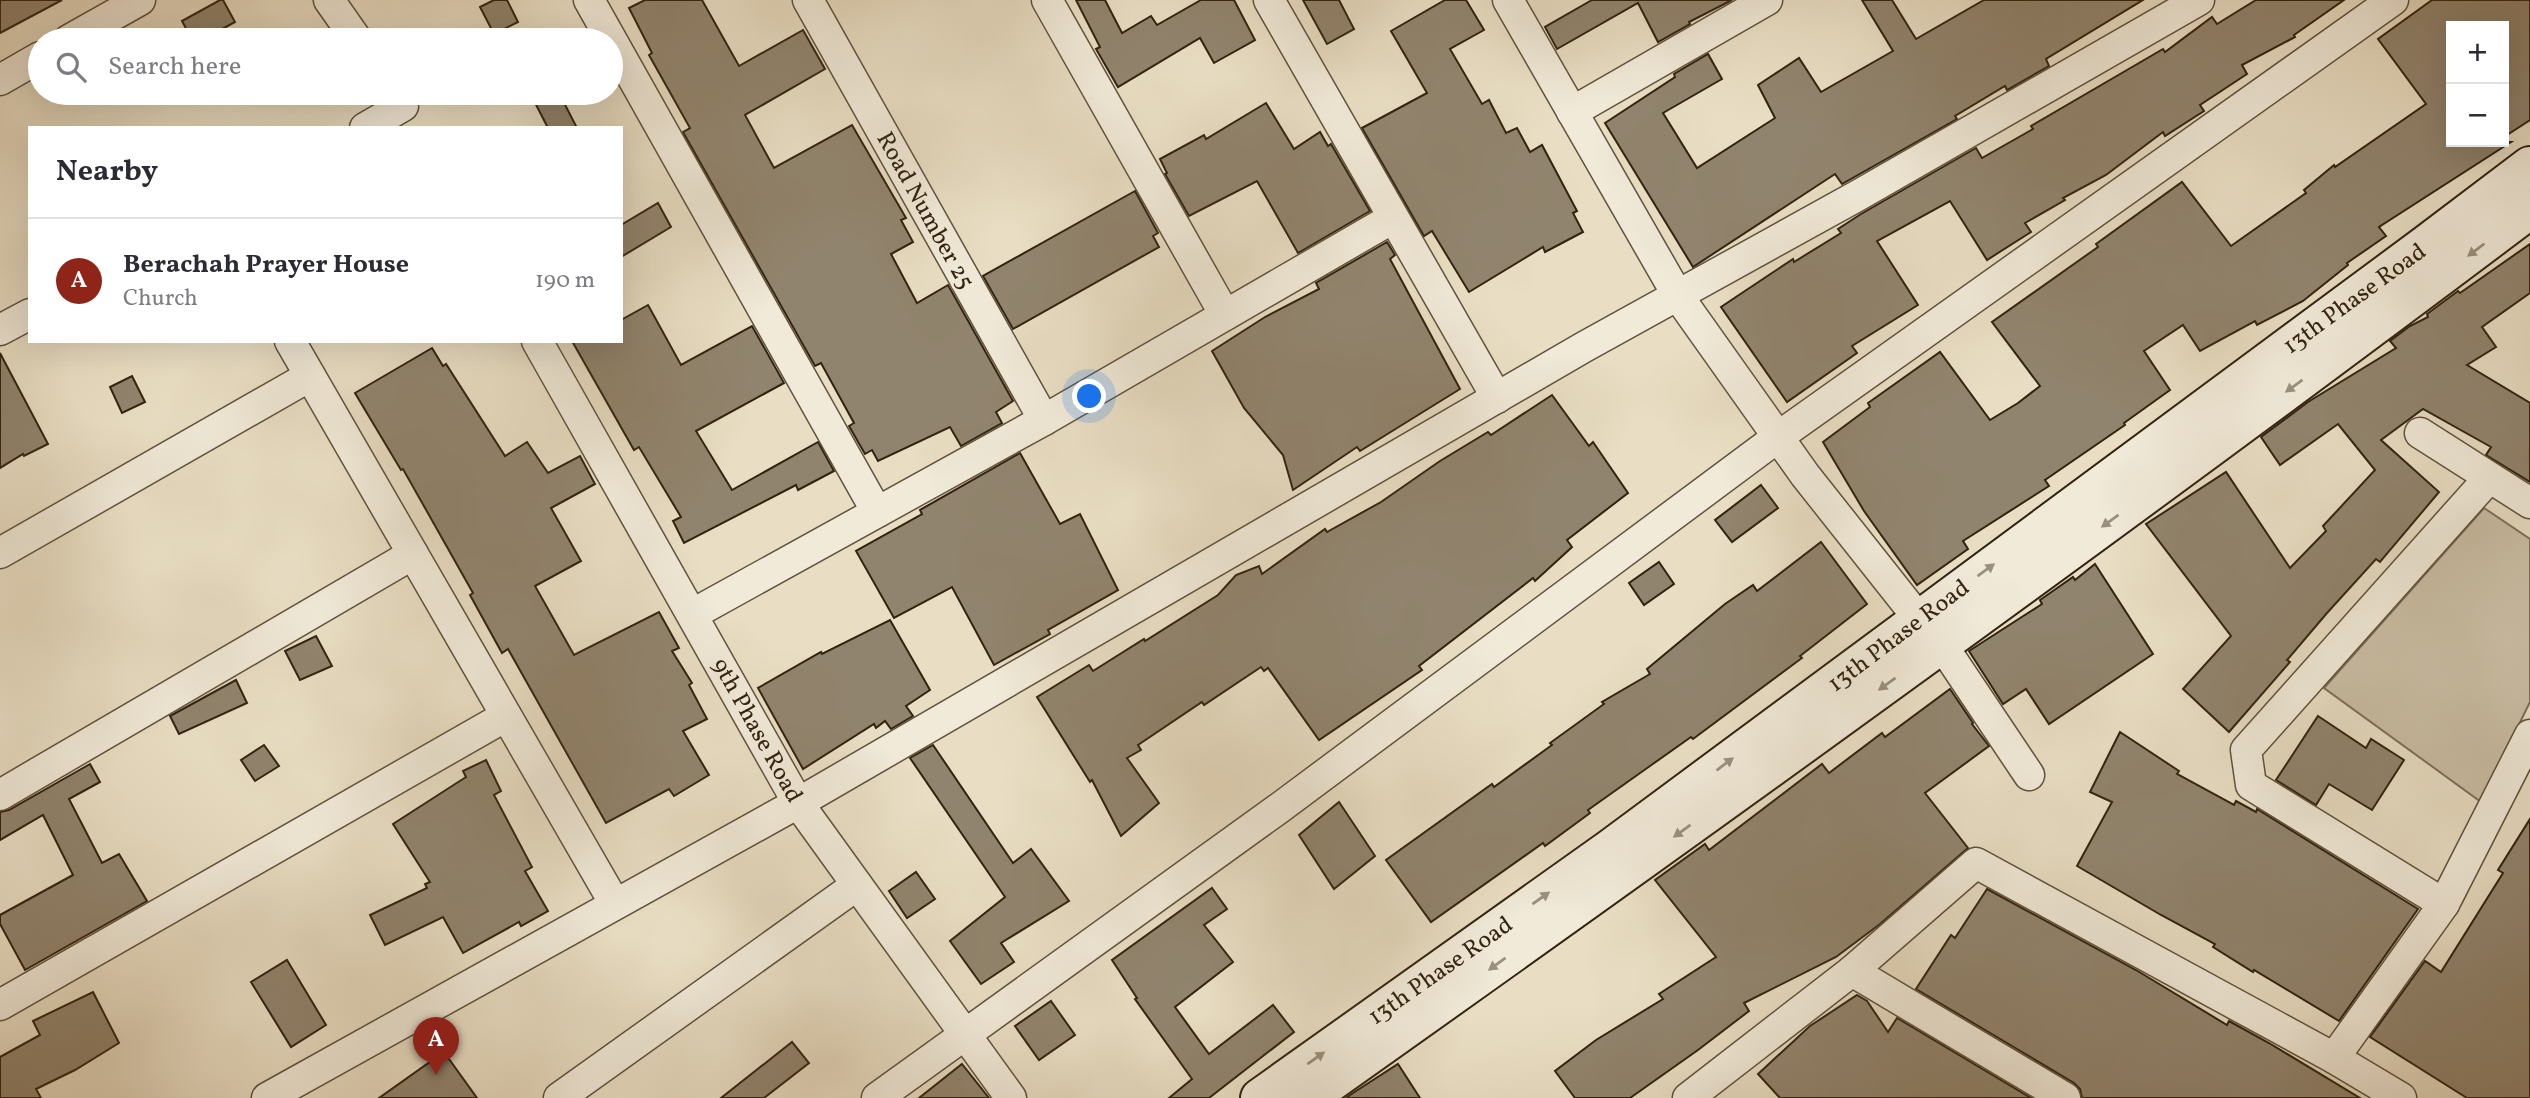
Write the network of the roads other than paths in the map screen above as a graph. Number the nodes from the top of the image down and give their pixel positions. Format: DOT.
graph roads {
  1 [pos="140,0"];
  2 [pos="329,0"];
  3 [pos="589,0"];
  4 [pos="808,0"];
  5 [pos="1047,0"];
  6 [pos="1269,0"];
  7 [pos="1508,0"];
  8 [pos="2199,0"];
  9 [pos="2393,0"];
  10 [pos="1758,2"];
  11 [pos="90,28"];
  12 [pos="349,28"];
  13 [pos="605,28"];
  14 [pos="623,60"];
  15 [pos="28,64"];
  16 [pos="0,80"];
  17 [pos="404,109"];
  18 [pos="1572,112"];
  19 [pos="369,126"];
  20 [pos="2530,166"];
  21 [pos="2530,209"];
  22 [pos="1393,218"];
  23 [pos="1678,296"];
  24 [pos="28,315"];
  25 [pos="1225,315"];
  26 [pos="0,330"];
  27 [pos="291,343"];
  28 [pos="538,343"];
  29 [pos="310,376"];
  30 [pos="1497,398"];
  31 [pos="1044,420"];
  32 [pos="2420,433"];
  33 [pos="1778,437"];
  34 [pos="2489,478"];
  35 [pos="2530,503"];
  36 [pos="877,512"];
  37 [pos="0,553"];
  38 [pos="413,554"];
  39 [pos="2037,554"];
  40 [pos="693,614"];
  41 [pos="1931,632"];
  42 [pos="1827,708"];
  43 [pos="506,716"];
  44 [pos="2530,734"];
  45 [pos="2029,775"];
  46 [pos="0,795"];
  47 [pos="797,803"];
  48 [pos="857,885"];
  49 [pos="615,904"];
  50 [pos="2444,904"];
  51 [pos="1852,971"];
  52 [pos="0,1005"];
  53 [pos="965,1035"];
  54 [pos="2334,1058"];
  55 [pos="267,1098"];
  56 [pos="559,1098"];
  57 [pos="877,1098"];
  58 [pos="1011,1098"];
  59 [pos="1260,1098"];
  60 [pos="1308,1098"];
  61 [pos="1688,1098"];
  62 [pos="2065,1098"];
  63 [pos="2401,1098"];
  1 -- 11 [label="street"];
  2 -- 12 [label="street"];
  3 -- 13 [label="street"];
  4 -- 31 [label="street, Road Number 25"];
  5 -- 25 [label="street"];
  6 -- 22 [label="street"];
  7 -- 18 [label="street"];
  8 -- 23 [label="street"];
  9 -- 33 [label="street"];
  10 -- 18 [label="street"];
  14 -- 36 [label="street"];
  15 -- 16 [label="street"];
  17 -- 19 [label="street"];
  18 -- 23 [label="street"];
  20 -- 39 [label="street, 13th Phase Road"];
  21 -- 39 [label="street, 13th Phase Road, one-way"];
  22 -- 25 [label="street"];
  22 -- 30 [label="street"];
  23 -- 30 [label="street"];
  23 -- 33 [label="street"];
  24 -- 26 [label="street"];
  25 -- 31 [label="street"];
  27 -- 29 [label="street"];
  28 -- 40 [label="street, 9th Phase Road"];
  29 -- 37 [label="street"];
  29 -- 38 [label="street"];
  30 -- 47 [label="street"];
  31 -- 36 [label="street"];
  32 -- 34 [label="street"];
  33 -- 41 [label="street"];
  33 -- 53 [label="street"];
  34 -- 35 [label="street"];
  34 -- 50 [label="street"];
  36 -- 40 [label="street"];
  38 -- 43 [label="street"];
  38 -- 46 [label="street"];
  39 -- 41 [label="street, 13th Phase Road"];
  40 -- 47 [label="street, 9th Phase Road"];
  41 -- 42 [label="street, 13th Phase Road"];
  41 -- 45 [label="street"];
  59 -- 42 [label="street, 13th Phase Road, one-way"];
  42 -- 60 [label="street, 13th Phase Road, one-way"];
  43 -- 49 [label="street"];
  43 -- 52 [label="street"];
  44 -- 50 [label="street"];
  47 -- 48 [label="street, 9th Phase Road"];
  47 -- 49 [label="street"];
  48 -- 53 [label="street, 9th Phase Road"];
  48 -- 56 [label="street"];
  49 -- 55 [label="street"];
  50 -- 54 [label="street"];
  51 -- 54 [label="street"];
  51 -- 61 [label="street"];
  51 -- 62 [label="street"];
  53 -- 57 [label="street"];
  53 -- 58 [label="street, 9th Phase Road"];
  54 -- 63 [label="street"];
}
